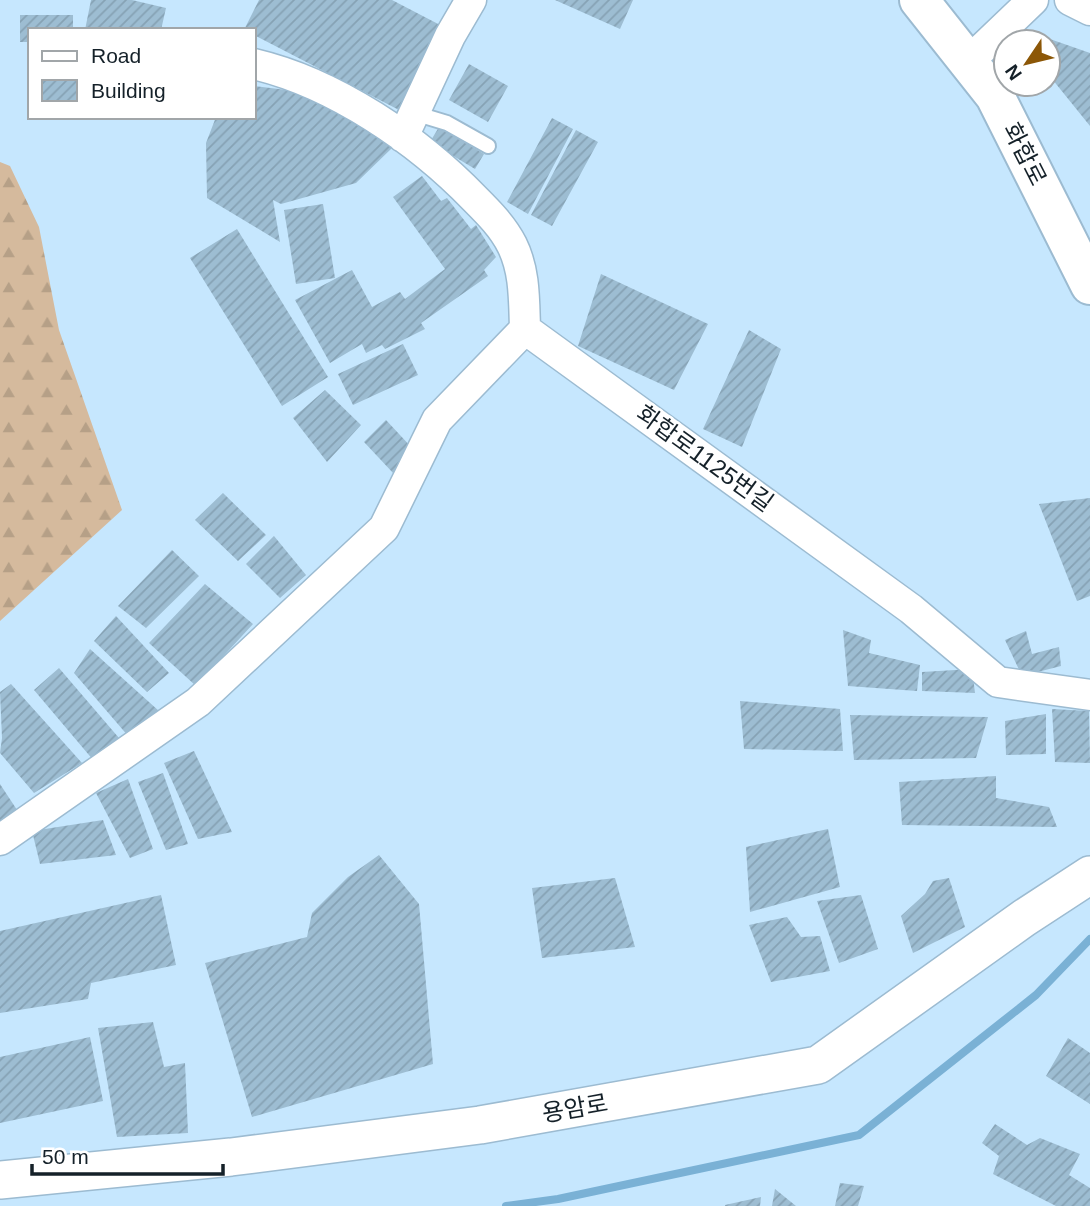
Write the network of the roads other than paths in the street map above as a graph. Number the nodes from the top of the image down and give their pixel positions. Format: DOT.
graph roads {
  1 [pos="471,0"];
  2 [pos="919,0"];
  3 [pos="1070,0"];
  4 [pos="1026,3"];
  5 [pos="1090,10"];
  6 [pos="968,62"];
  7 [pos="256,65"];
  8 [pos="409,125"];
  9 [pos="488,146"];
  10 [pos="1090,285"];
  11 [pos="525,329"];
  12 [pos="1090,695"];
  13 [pos="0,839"];
  14 [pos="1090,874"];
  15 [pos="0,1180"];
  1 -- 8 [label="street"];
  2 -- 6 [label="main road, 화합로"];
  3 -- 5 [label="street"];
  4 -- 6 [label="street"];
  6 -- 10 [label="main road, 화합로"];
  7 -- 8 [label="street"];
  8 -- 9 [label="lane"];
  8 -- 11 [label="street"];
  11 -- 12 [label="street, 화합로1125번길"];
  11 -- 13 [label="street"];
  14 -- 15 [label="street, 용암로"];
}
